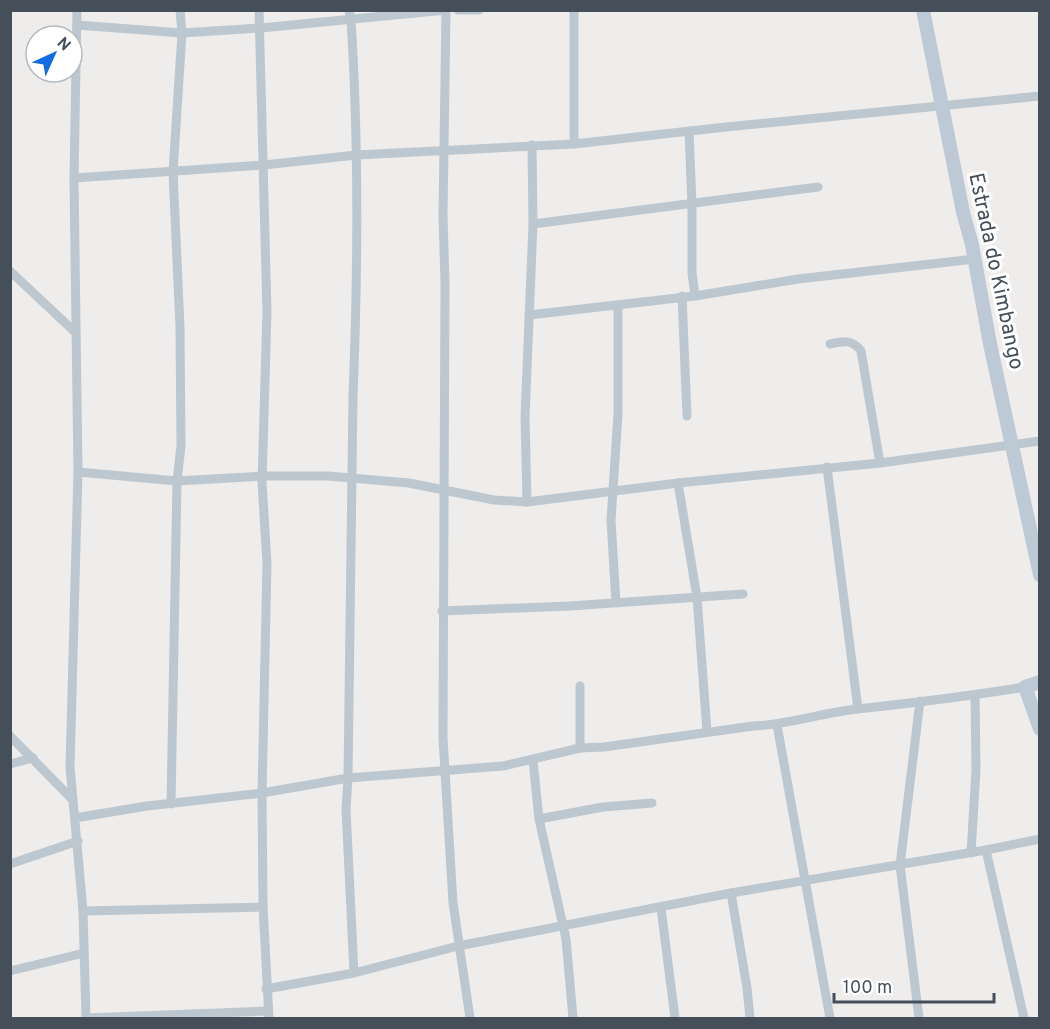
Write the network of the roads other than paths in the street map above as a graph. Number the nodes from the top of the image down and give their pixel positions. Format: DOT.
graph roads {
  1 [pos="180,10"];
  2 [pos="259,10"];
  3 [pos="446,10"];
  4 [pos="458,10"];
  5 [pos="479,10"];
  6 [pos="574,10"];
  7 [pos="923,10"];
  8 [pos="350,15"];
  9 [pos="84,26"];
  10 [pos="261,28"];
  11 [pos="182,33"];
  12 [pos="75,84"];
  13 [pos="1040,96"];
  14 [pos="941,106"];
  15 [pos="689,131"];
  16 [pos="574,144"];
  17 [pos="532,146"];
  18 [pos="446,149"];
  19 [pos="356,155"];
  20 [pos="264,165"];
  21 [pos="173,172"];
  22 [pos="74,178"];
  23 [pos="818,187"];
  24 [pos="692,204"];
  25 [pos="533,224"];
  26 [pos="975,258"];
  27 [pos="10,271"];
  28 [pos="682,296"];
  29 [pos="695,296"];
  30 [pos="618,305"];
  31 [pos="529,315"];
  32 [pos="76,333"];
  33 [pos="830,344"];
  34 [pos="687,416"];
  35 [pos="1040,441"];
  36 [pos="1013,445"];
  37 [pos="879,463"];
  38 [pos="827,467"];
  39 [pos="78,471"];
  40 [pos="262,476"];
  41 [pos="353,478"];
  42 [pos="177,481"];
  43 [pos="678,483"];
  44 [pos="444,489"];
  45 [pos="613,491"];
  46 [pos="527,502"];
  47 [pos="1039,567"];
  48 [pos="743,594"];
  49 [pos="697,597"];
  50 [pos="616,603"];
  51 [pos="442,611"];
  52 [pos="1040,682"];
  53 [pos="580,686"];
  54 [pos="1025,687"];
  55 [pos="975,695"];
  56 [pos="920,701"];
  57 [pos="858,709"];
  58 [pos="777,725"];
  59 [pos="1040,729"];
  60 [pos="707,732"];
  61 [pos="10,736"];
  62 [pos="580,748"];
  63 [pos="33,758"];
  64 [pos="533,760"];
  65 [pos="10,764"];
  66 [pos="445,770"];
  67 [pos="348,778"];
  68 [pos="262,793"];
  69 [pos="72,799"];
  70 [pos="652,803"];
  71 [pos="171,804"];
  72 [pos="75,818"];
  73 [pos="539,819"];
  74 [pos="1040,839"];
  75 [pos="78,841"];
  76 [pos="986,850"];
  77 [pos="971,853"];
  78 [pos="10,864"];
  79 [pos="900,865"];
  80 [pos="805,881"];
  81 [pos="731,893"];
  82 [pos="262,908"];
  83 [pos="661,908"];
  84 [pos="83,911"];
  85 [pos="564,926"];
  86 [pos="458,946"];
  87 [pos="84,953"];
  88 [pos="10,971"];
  89 [pos="354,973"];
  90 [pos="266,989"];
  91 [pos="268,1015"];
  92 [pos="86,1018"];
  93 [pos="470,1018"];
  94 [pos="573,1018"];
  95 [pos="675,1018"];
  96 [pos="750,1018"];
  97 [pos="830,1018"];
  98 [pos="919,1018"];
  99 [pos="1024,1018"];
  1 -- 11 [label="street"];
  2 -- 10 [label="street"];
  3 -- 8 [label="street"];
  3 -- 18 [label="street"];
  4 -- 5 [label="street"];
  6 -- 16 [label="street"];
  7 -- 14 [label="street, Estrada do Kimbango"];
  8 -- 10 [label="street"];
  8 -- 19 [label="street"];
  9 -- 11 [label="street"];
  10 -- 11 [label="street"];
  10 -- 20 [label="street"];
  11 -- 21 [label="street"];
  12 -- 22 [label="street"];
  13 -- 14 [label="street"];
  14 -- 15 [label="street"];
  14 -- 26 [label="street, Estrada do Kimbango"];
  15 -- 16 [label="street"];
  15 -- 24 [label="street"];
  16 -- 17 [label="street"];
  17 -- 18 [label="street"];
  17 -- 25 [label="street"];
  18 -- 19 [label="street"];
  18 -- 44 [label="street"];
  19 -- 20 [label="street"];
  19 -- 41 [label="street"];
  20 -- 21 [label="street"];
  20 -- 40 [label="street"];
  21 -- 22 [label="street"];
  21 -- 42 [label="street"];
  22 -- 32 [label="street"];
  23 -- 24 [label="street"];
  24 -- 25 [label="street"];
  24 -- 29 [label="street"];
  25 -- 31 [label="street"];
  26 -- 29 [label="street"];
  26 -- 36 [label="street, Estrada do Kimbango"];
  27 -- 32 [label="street"];
  28 -- 29 [label="street"];
  28 -- 30 [label="street"];
  28 -- 34 [label="street"];
  30 -- 31 [label="street"];
  30 -- 45 [label="street"];
  31 -- 46 [label="street"];
  32 -- 39 [label="street"];
  33 -- 37 [label="street"];
  35 -- 36 [label="street"];
  36 -- 37 [label="street"];
  36 -- 47 [label="street, Estrada do Kimbango"];
  37 -- 38 [label="street"];
  38 -- 43 [label="street"];
  38 -- 57 [label="street"];
  39 -- 42 [label="street"];
  39 -- 69 [label="street"];
  40 -- 41 [label="street"];
  40 -- 42 [label="street"];
  40 -- 68 [label="street"];
  41 -- 44 [label="street"];
  41 -- 67 [label="street"];
  42 -- 71 [label="street"];
  43 -- 45 [label="street"];
  43 -- 49 [label="street"];
  44 -- 46 [label="street"];
  44 -- 51 [label="street"];
  45 -- 46 [label="street"];
  45 -- 50 [label="street"];
  48 -- 49 [label="street"];
  49 -- 50 [label="street"];
  49 -- 60 [label="street"];
  50 -- 51 [label="street"];
  51 -- 66 [label="street"];
  52 -- 54 [label="street"];
  53 -- 62 [label="street"];
  54 -- 55 [label="street"];
  54 -- 59 [label="street"];
  55 -- 56 [label="street"];
  55 -- 77 [label="street"];
  56 -- 57 [label="street"];
  56 -- 79 [label="street"];
  57 -- 58 [label="street"];
  58 -- 60 [label="street"];
  58 -- 80 [label="street"];
  60 -- 62 [label="street"];
  61 -- 63 [label="street"];
  62 -- 64 [label="street"];
  63 -- 65 [label="street"];
  63 -- 69 [label="street"];
  64 -- 66 [label="street"];
  64 -- 73 [label="street"];
  66 -- 67 [label="street"];
  66 -- 86 [label="street"];
  67 -- 68 [label="street"];
  67 -- 89 [label="street"];
  68 -- 71 [label="street"];
  68 -- 82 [label="street"];
  69 -- 72 [label="street"];
  70 -- 73 [label="street"];
  71 -- 72 [label="street"];
  72 -- 75 [label="street"];
  73 -- 85 [label="street"];
  74 -- 76 [label="street"];
  75 -- 78 [label="street"];
  75 -- 84 [label="street"];
  76 -- 77 [label="street"];
  76 -- 99 [label="street"];
  77 -- 79 [label="street"];
  79 -- 80 [label="street"];
  79 -- 98 [label="street"];
  80 -- 81 [label="street"];
  80 -- 97 [label="street"];
  81 -- 83 [label="street"];
  81 -- 96 [label="street"];
  82 -- 84 [label="street"];
  82 -- 90 [label="street"];
  83 -- 85 [label="street"];
  83 -- 95 [label="street"];
  84 -- 87 [label="street"];
  85 -- 86 [label="street"];
  85 -- 94 [label="street"];
  86 -- 89 [label="street"];
  86 -- 93 [label="street"];
  87 -- 88 [label="street"];
  87 -- 92 [label="street"];
  89 -- 90 [label="street"];
  90 -- 91 [label="street"];
  91 -- 92 [label="street"];
}
